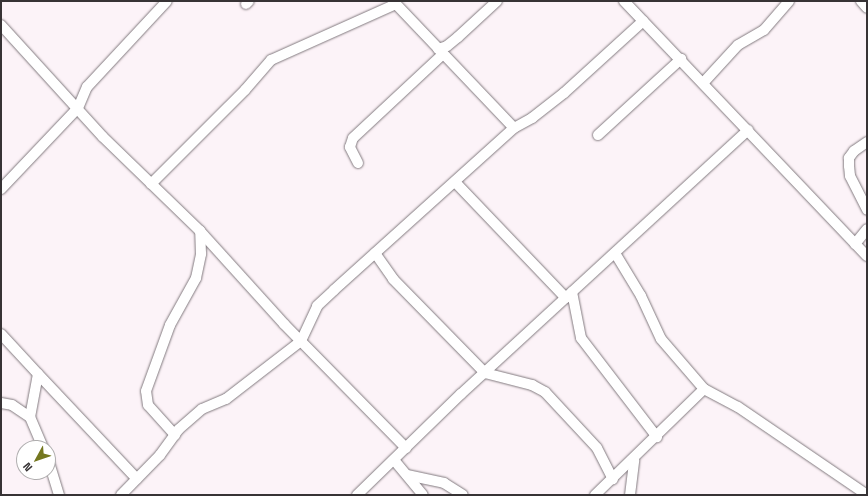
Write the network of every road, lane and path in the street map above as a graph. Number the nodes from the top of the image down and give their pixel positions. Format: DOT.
graph roads {
  1 [pos="167,1"];
  2 [pos="498,1"];
  3 [pos="789,1"];
  4 [pos="861,1"];
  5 [pos="395,3"];
  6 [pos="630,3"];
  7 [pos="867,8"];
  8 [pos="643,20"];
  9 [pos="1,25"];
  10 [pos="441,51"];
  11 [pos="680,58"];
  12 [pos="704,82"];
  13 [pos="78,108"];
  14 [pos="514,128"];
  15 [pos="748,130"];
  16 [pos="598,135"];
  17 [pos="867,142"];
  18 [pos="358,163"];
  19 [pos="456,182"];
  20 [pos="151,184"];
  21 [pos="1,189"];
  22 [pos="867,210"];
  23 [pos="867,229"];
  24 [pos="200,231"];
  25 [pos="856,244"];
  26 [pos="375,253"];
  27 [pos="615,253"];
  28 [pos="867,256"];
  29 [pos="569,295"];
  30 [pos="1,334"];
  31 [pos="301,340"];
  32 [pos="485,372"];
  33 [pos="38,374"];
  34 [pos="704,389"];
  35 [pos="1,403"];
  36 [pos="30,417"];
  37 [pos="174,435"];
  38 [pos="657,437"];
  39 [pos="40,440"];
  40 [pos="406,448"];
  41 [pos="394,460"];
  42 [pos="634,460"];
  43 [pos="407,475"];
  44 [pos="137,479"];
  45 [pos="613,479"];
  46 [pos="54,480"];
  47 [pos="58,495"];
  48 [pos="121,495"];
  49 [pos="357,495"];
  50 [pos="423,495"];
  51 [pos="463,495"];
  52 [pos="595,495"];
  53 [pos="630,495"];
  54 [pos="867,495"];
  1 -- 13 [label="street"];
  2 -- 10 [label="street"];
  3 -- 12 [label="street"];
  4 -- 7 [label="street"];
  5 -- 10 [label="street"];
  5 -- 20 [label="street"];
  6 -- 8 [label="street"];
  8 -- 11 [label="street"];
  8 -- 14 [label="street"];
  9 -- 13 [label="street"];
  10 -- 14 [label="street"];
  10 -- 18 [label="street"];
  11 -- 12 [label="street"];
  11 -- 16 [label="street"];
  12 -- 15 [label="street"];
  13 -- 20 [label="street"];
  13 -- 21 [label="street"];
  14 -- 19 [label="street"];
  15 -- 25 [label="street"];
  15 -- 27 [label="street"];
  17 -- 22 [label="street"];
  19 -- 26 [label="street"];
  19 -- 29 [label="street"];
  20 -- 24 [label="street"];
  23 -- 25 [label="street"];
  24 -- 31 [label="street"];
  24 -- 37 [label="street"];
  25 -- 28 [label="street"];
  26 -- 31 [label="street"];
  26 -- 32 [label="street"];
  27 -- 29 [label="street"];
  27 -- 34 [label="street"];
  29 -- 32 [label="street"];
  29 -- 38 [label="street"];
  30 -- 33 [label="street"];
  31 -- 37 [label="street"];
  31 -- 40 [label="street"];
  32 -- 40 [label="street"];
  32 -- 45 [label="street"];
  33 -- 36 [label="street"];
  33 -- 44 [label="street"];
  34 -- 38 [label="street"];
  34 -- 54 [label="street"];
  35 -- 36 [label="street"];
  36 -- 39 [label="street"];
  37 -- 44 [label="street"];
  38 -- 42 [label="street"];
  40 -- 41 [label="street"];
  41 -- 43 [label="street"];
  41 -- 49 [label="street"];
  42 -- 45 [label="street"];
  42 -- 53 [label="street"];
  43 -- 50 [label="street"];
  43 -- 51 [label="street"];
  44 -- 48 [label="street"];
  45 -- 52 [label="street"];
  46 -- 47 [label="street"];
}
